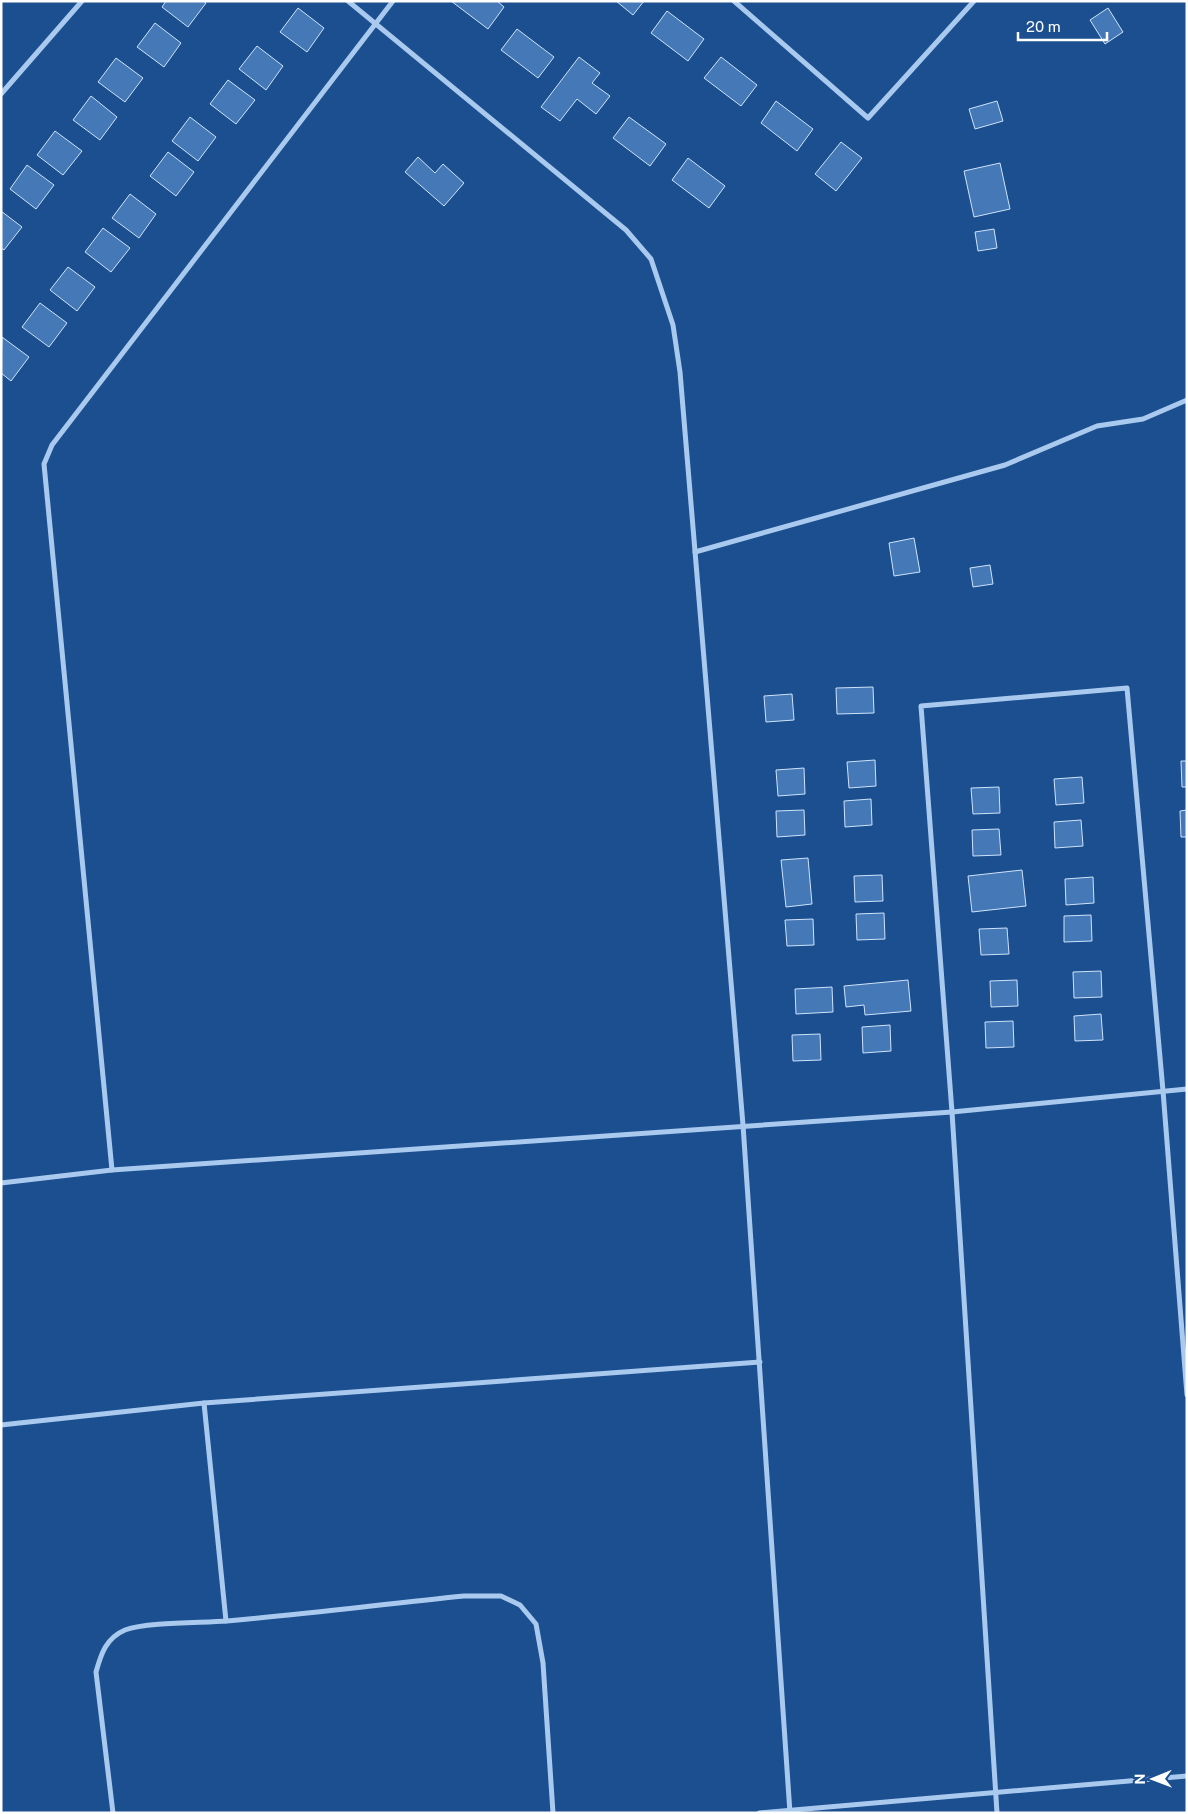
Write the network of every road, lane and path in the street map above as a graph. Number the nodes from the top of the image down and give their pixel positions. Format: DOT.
graph roads {
  1 [pos="82,1"];
  2 [pos="348,1"];
  3 [pos="393,1"];
  4 [pos="734,1"];
  5 [pos="974,1"];
  6 [pos="376,24"];
  7 [pos="1,94"];
  8 [pos="1187,400"];
  9 [pos="695,552"];
  10 [pos="1187,1089"];
  11 [pos="1163,1091"];
  12 [pos="952,1112"];
  13 [pos="743,1125"];
  14 [pos="112,1170"];
  15 [pos="1,1183"];
  16 [pos="760,1362"];
  17 [pos="1187,1395"];
  18 [pos="204,1403"];
  19 [pos="1,1425"];
  20 [pos="226,1621"];
  21 [pos="1187,1776"];
  22 [pos="996,1791"];
  23 [pos="790,1812"];
  24 [pos="113,1813"];
  25 [pos="553,1813"];
  26 [pos="760,1813"];
  27 [pos="998,1813"];
  1 -- 7 [label="street"];
  2 -- 6 [label="street"];
  3 -- 6 [label="street"];
  4 -- 5 [label="street"];
  6 -- 9 [label="street"];
  6 -- 14 [label="street"];
  8 -- 9 [label="street"];
  9 -- 13 [label="street"];
  10 -- 11 [label="street"];
  11 -- 12 [label="street"];
  11 -- 12 [label="street"];
  11 -- 17 [label="street"];
  12 -- 13 [label="street"];
  12 -- 22 [label="street"];
  13 -- 14 [label="street"];
  13 -- 16 [label="street"];
  14 -- 15 [label="street"];
  16 -- 18 [label="street"];
  16 -- 23 [label="street"];
  18 -- 19 [label="street"];
  18 -- 20 [label="street"];
  20 -- 24 [label="street"];
  20 -- 25 [label="street"];
  21 -- 22 [label="street"];
  22 -- 23 [label="street"];
  22 -- 27 [label="street"];
  23 -- 26 [label="street"];
}
